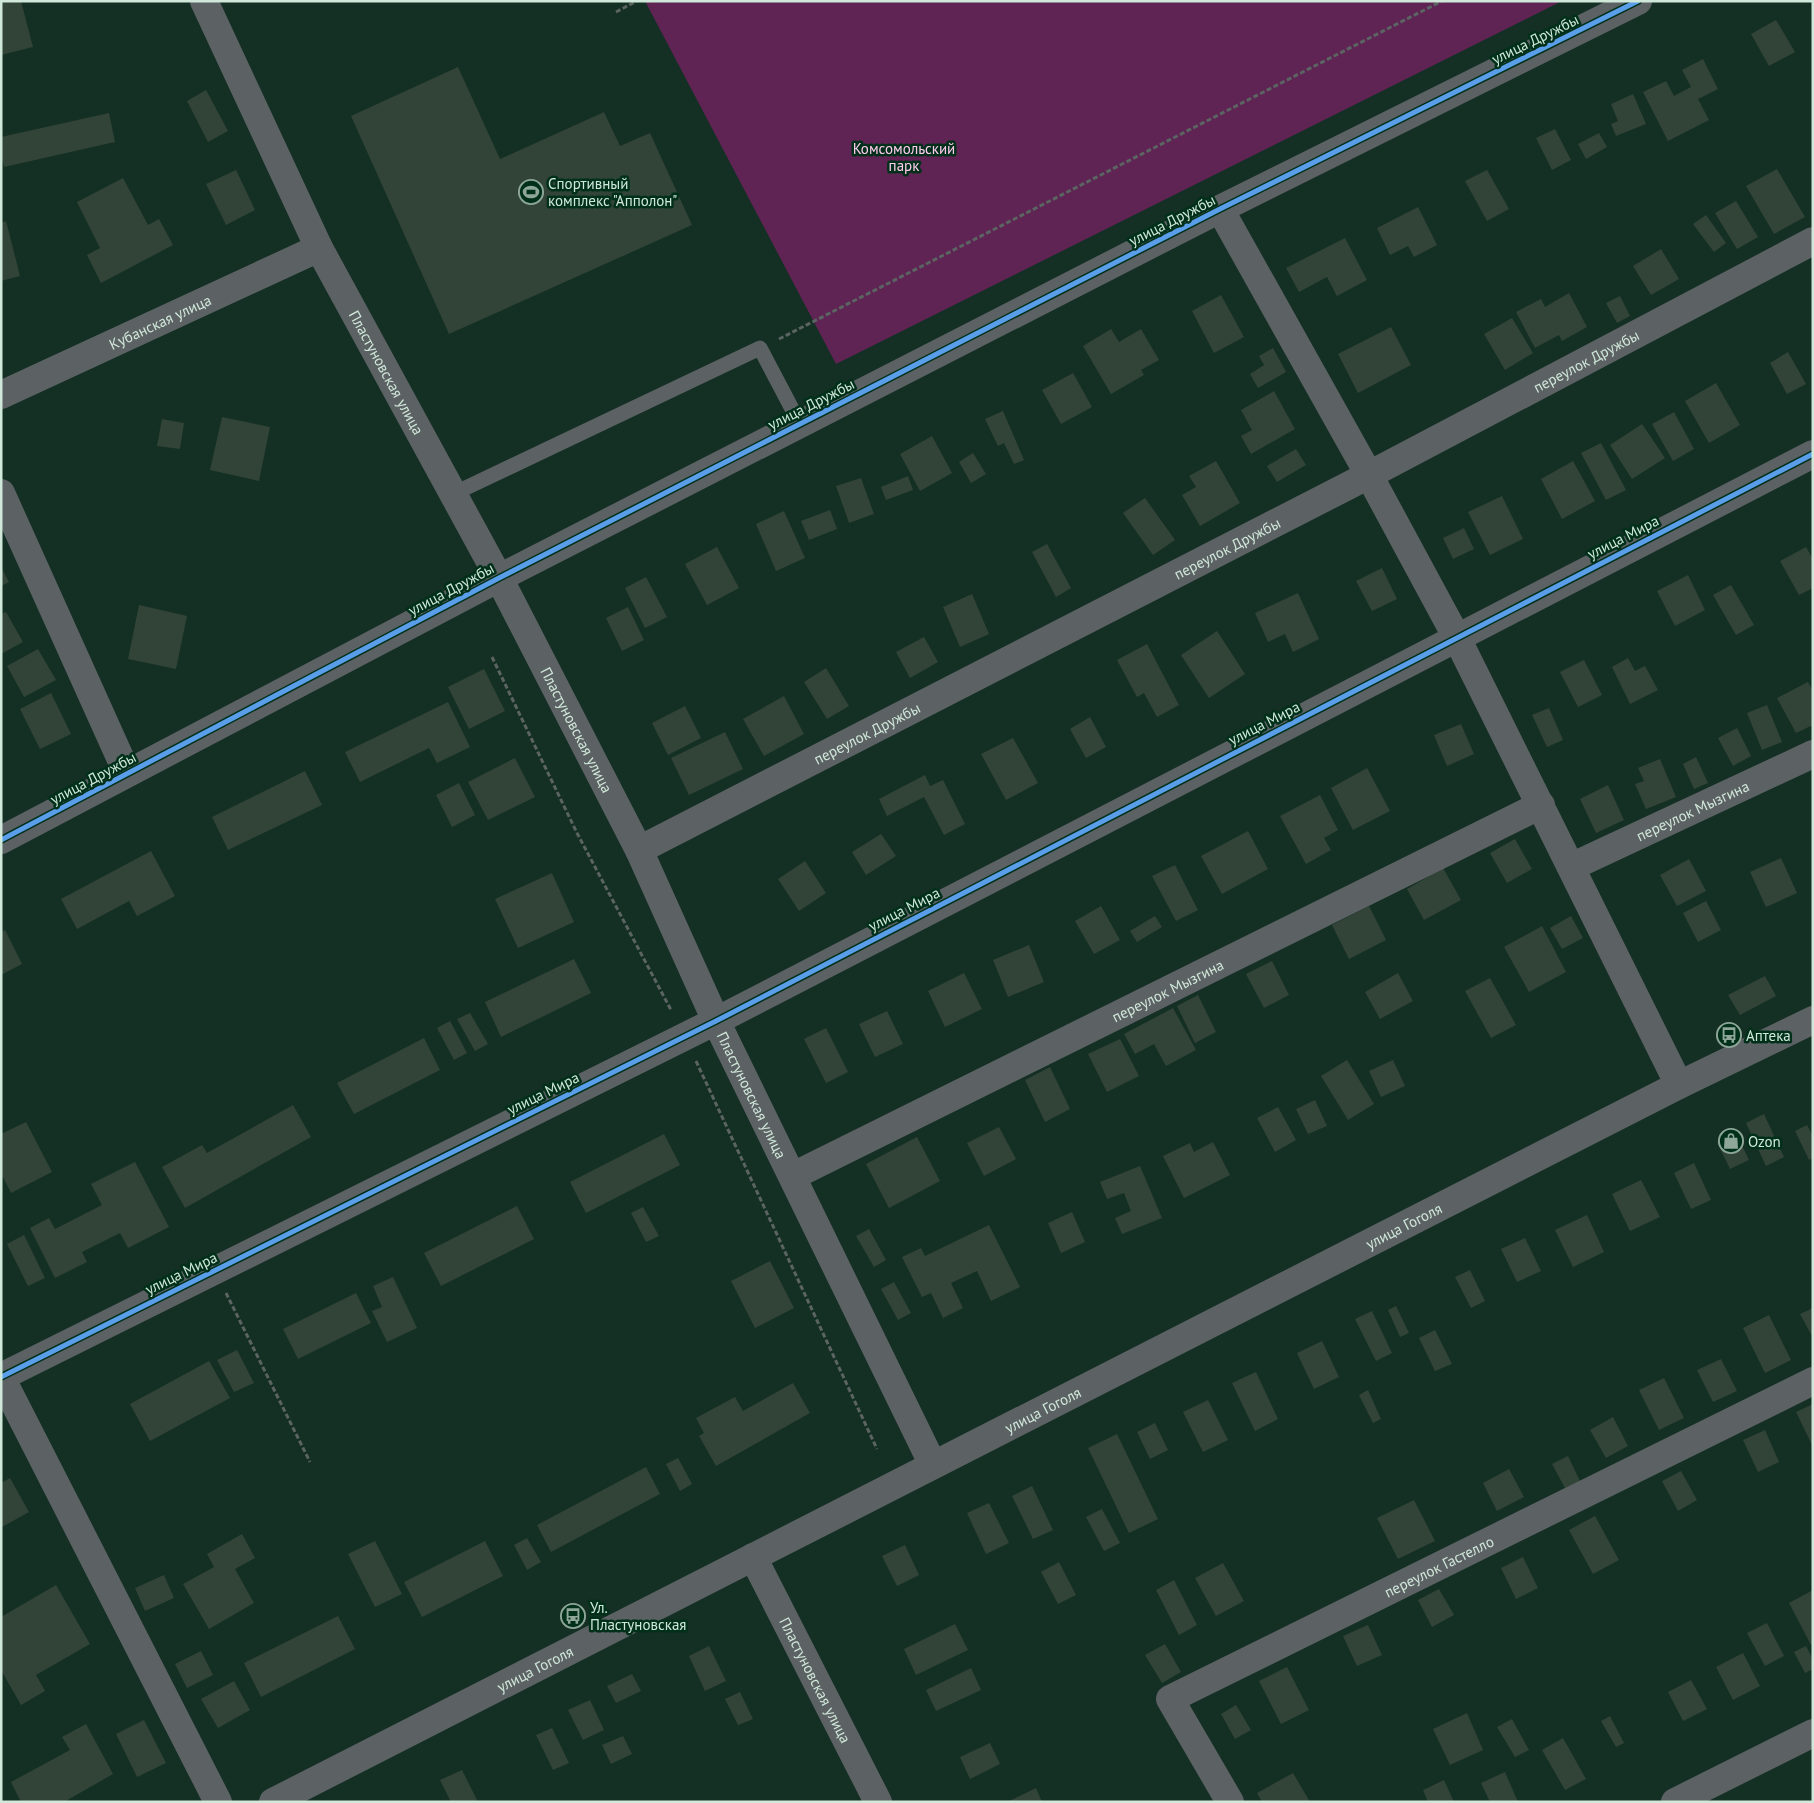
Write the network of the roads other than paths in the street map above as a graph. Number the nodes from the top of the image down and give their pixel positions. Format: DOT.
graph roads {
  1 [pos="204,1"];
  2 [pos="1638,1"];
  3 [pos="1220,210"];
  4 [pos="1813,242"];
  5 [pos="319,248"];
  6 [pos="1,395"];
  7 [pos="800,424"];
  8 [pos="1813,454"];
  9 [pos="1370,474"];
  10 [pos="1,493"];
  11 [pos="453,494"];
  12 [pos="499,578"];
  13 [pos="1457,638"];
  14 [pos="1813,754"];
  15 [pos="127,773"];
  16 [pos="1541,805"];
  17 [pos="1,840"];
  18 [pos="639,850"];
  19 [pos="1571,867"];
  20 [pos="716,1020"];
  21 [pos="1813,1020"];
  22 [pos="1679,1085"];
  23 [pos="793,1176"];
  24 [pos="1,1377"];
  25 [pos="1813,1381"];
  26 [pos="933,1465"];
  27 [pos="753,1557"];
  28 [pos="1813,1733"];
  29 [pos="218,1802"];
  30 [pos="273,1802"];
  31 [pos="878,1802"];
  32 [pos="1230,1802"];
  33 [pos="1675,1802"];
  1 -- 5 [label="street, Пластуновская улица"];
  2 -- 3 [label="street, улица Дружбы"];
  3 -- 7 [label="street, улица Дружбы"];
  3 -- 9 [label="street"];
  4 -- 9 [label="street, переулок Дружбы"];
  5 -- 6 [label="street, Кубанская улица"];
  5 -- 11 [label="street, Пластуновская улица"];
  7 -- 11 [label="lane"];
  7 -- 12 [label="street, улица Дружбы"];
  8 -- 13 [label="street, улица Мира"];
  9 -- 13 [label="street"];
  9 -- 18 [label="street, переулок Дружбы"];
  10 -- 15 [label="street"];
  11 -- 12 [label="street, Пластуновская улица"];
  12 -- 15 [label="street, улица Дружбы"];
  12 -- 18 [label="street, Пластуновская улица"];
  13 -- 16 [label="street"];
  13 -- 20 [label="street, улица Мира"];
  14 -- 19 [label="street, переулок Мызгина"];
  15 -- 17 [label="street, улица Дружбы"];
  16 -- 19 [label="street"];
  16 -- 23 [label="street, переулок Мызгина"];
  18 -- 20 [label="street, Пластуновская улица"];
  19 -- 22 [label="street"];
  20 -- 23 [label="street, Пластуновская улица"];
  20 -- 24 [label="street, улица Мира"];
  21 -- 22 [label="street, улица Гоголя"];
  22 -- 26 [label="street, улица Гоголя"];
  23 -- 26 [label="street, Пластуновская улица"];
  24 -- 29 [label="street"];
  25 -- 32 [label="street, переулок Гастелло"];
  26 -- 27 [label="street, улица Гоголя"];
  27 -- 30 [label="street, улица Гоголя"];
  27 -- 31 [label="street, Пластуновская улица"];
  28 -- 33 [label="street"];
}
